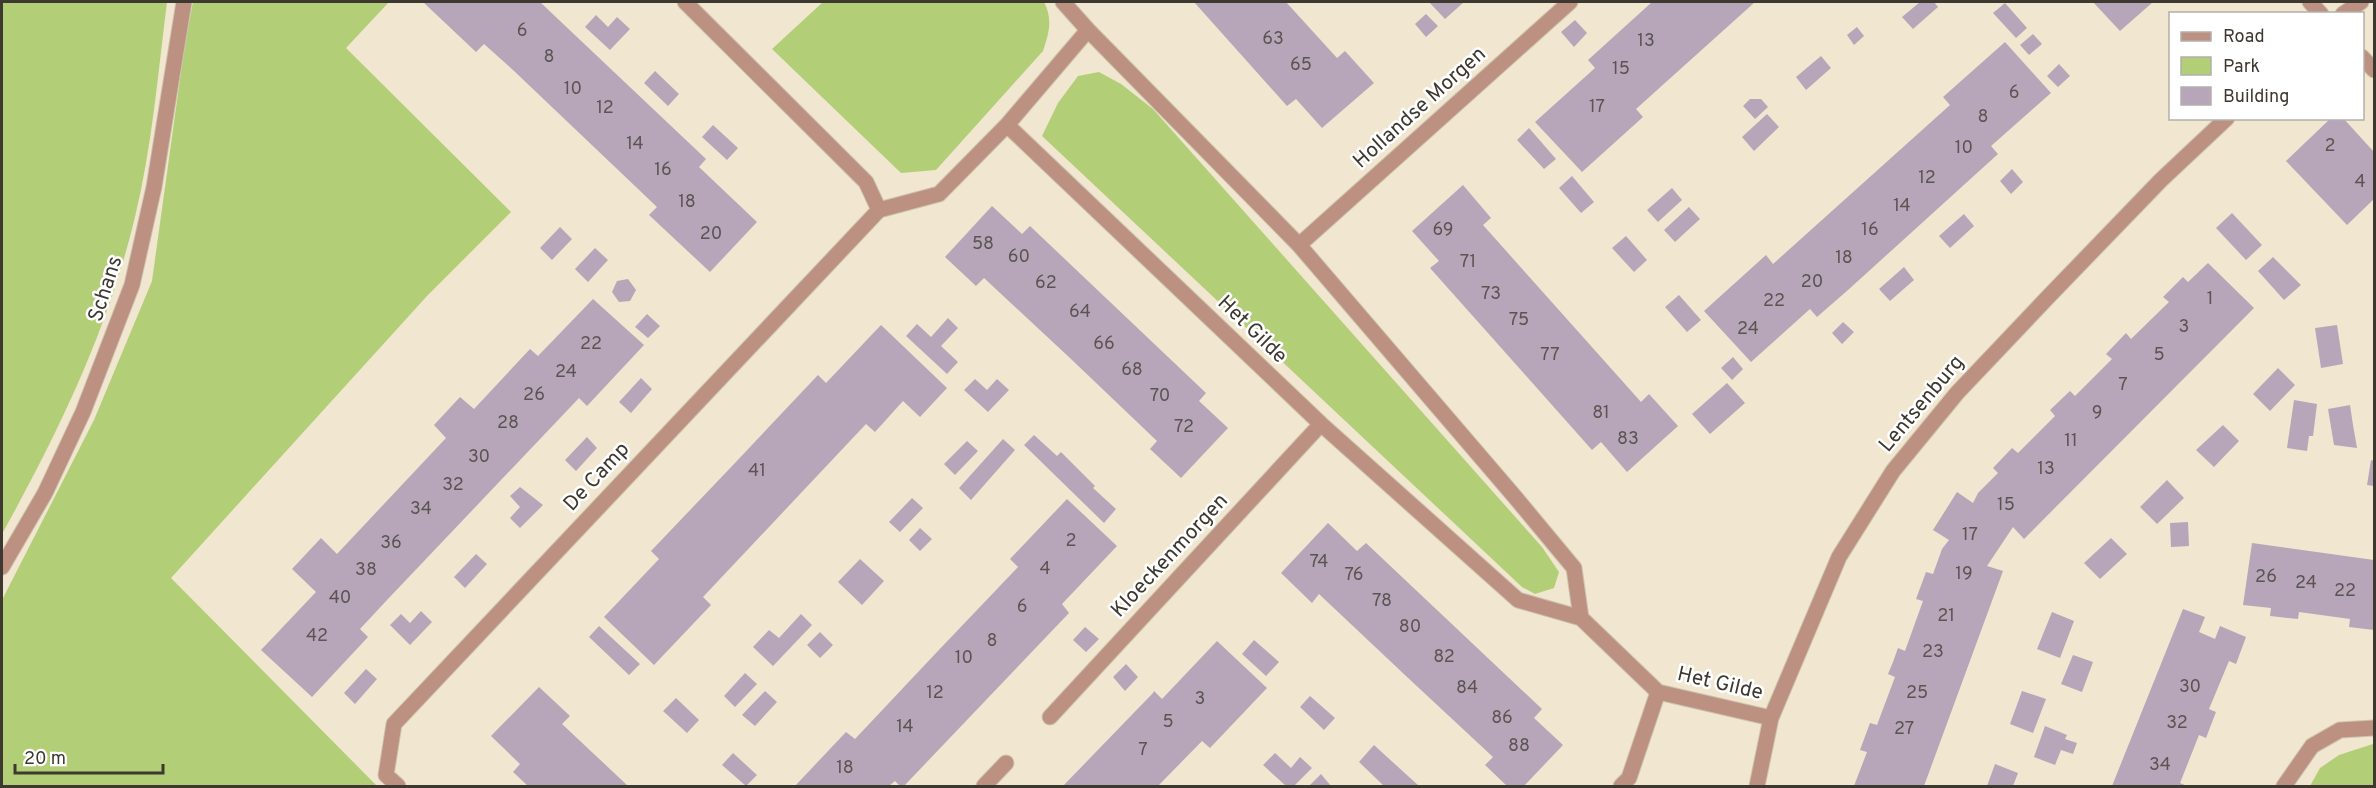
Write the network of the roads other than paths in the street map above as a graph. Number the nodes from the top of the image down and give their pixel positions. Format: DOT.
graph roads {
  1 [pos="183,2"];
  2 [pos="685,2"];
  3 [pos="1063,2"];
  4 [pos="1570,2"];
  5 [pos="2361,2"];
  6 [pos="2346,12"];
  7 [pos="1088,30"];
  8 [pos="2225,120"];
  9 [pos="1007,125"];
  10 [pos="879,210"];
  11 [pos="1299,245"];
  12 [pos="1321,424"];
  13 [pos="2,567"];
  14 [pos="1581,618"];
  15 [pos="1658,692"];
  16 [pos="1050,717"];
  17 [pos="1771,718"];
  18 [pos="2374,728"];
  19 [pos="1006,763"];
  20 [pos="398,786"];
  21 [pos="984,786"];
  22 [pos="1621,786"];
  23 [pos="1757,786"];
  24 [pos="2284,786"];
  1 -- 13 [label="street, Schans"];
  2 -- 10 [label="street"];
  3 -- 7 [label="street"];
  4 -- 11 [label="street, Hollandse Morgen"];
  5 -- 6 [label="street"];
  7 -- 9 [label="street"];
  7 -- 11 [label="street"];
  8 -- 17 [label="street, Lentsenburg"];
  9 -- 10 [label="street"];
  9 -- 12 [label="street, Het Gilde"];
  10 -- 20 [label="street, De Camp"];
  11 -- 14 [label="street"];
  12 -- 14 [label="street, Het Gilde"];
  12 -- 16 [label="street, Kloeckenmorgen"];
  14 -- 15 [label="street, Het Gilde"];
  15 -- 17 [label="street, Het Gilde"];
  15 -- 22 [label="street"];
  17 -- 23 [label="street, Lentsenburg"];
  18 -- 24 [label="street"];
  19 -- 21 [label="street"];
}
